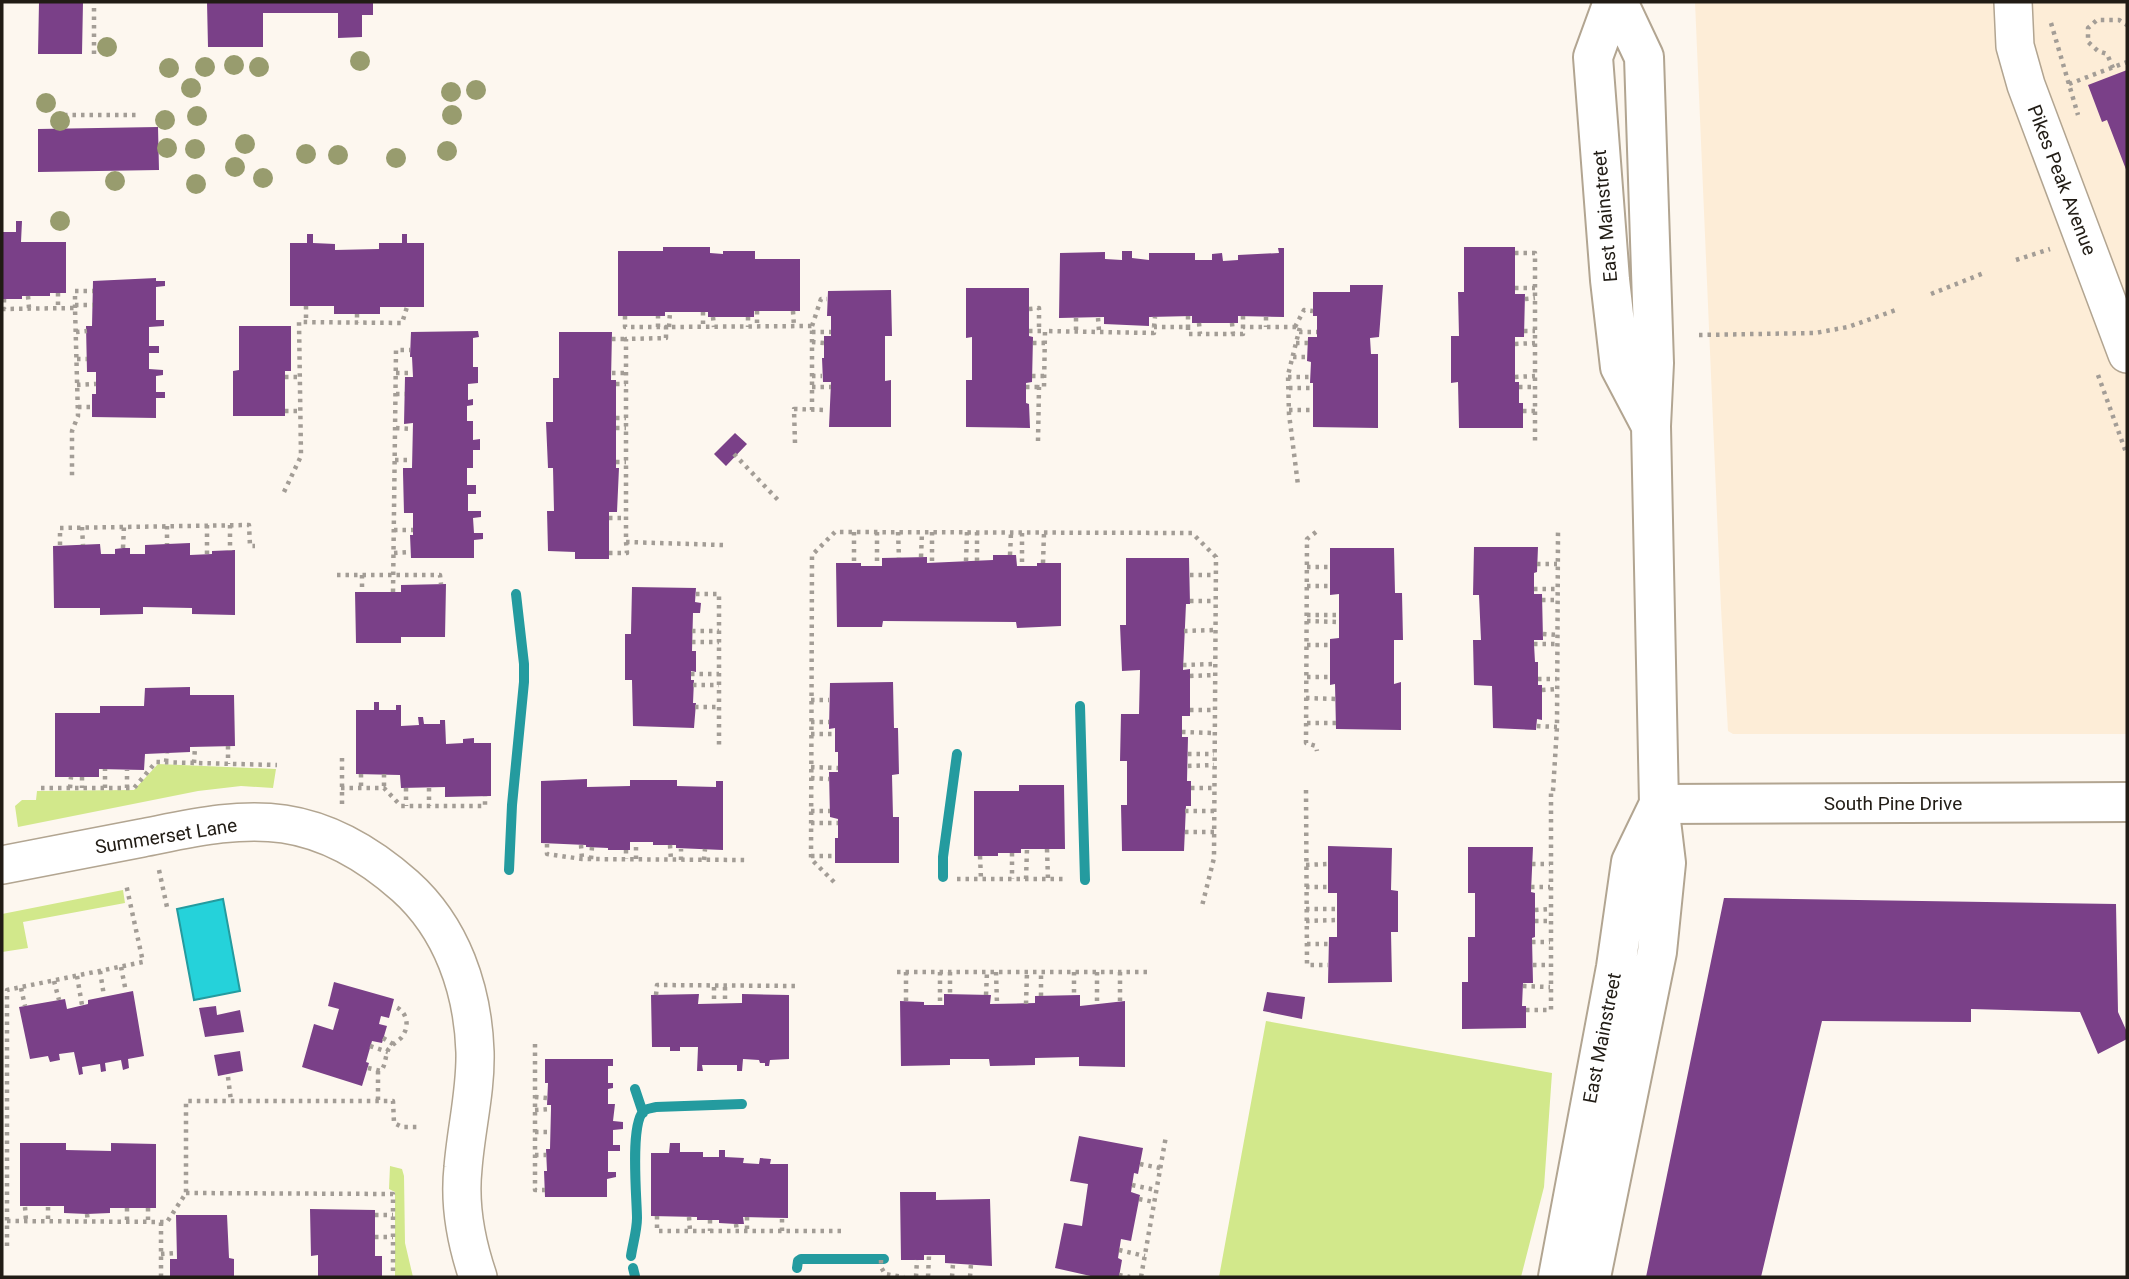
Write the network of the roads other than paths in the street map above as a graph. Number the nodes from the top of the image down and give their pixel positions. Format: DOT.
graph roads {
  1 [pos="1613,2"];
  2 [pos="1618,2"];
  3 [pos="2013,2"];
  4 [pos="2127,354"];
  5 [pos="1651,426"];
  6 [pos="2127,802"];
  7 [pos="1659,804"];
  8 [pos="2,865"];
  9 [pos="478,1277"];
  10 [pos="1558,1277"];
  11 [pos="1591,1277"];
  1 -- 5 [label="main road, East Mainstreet"];
  2 -- 5 [label="main road, East Mainstreet"];
  3 -- 4 [label="street, Pikes Peak Avenue"];
  5 -- 7 [label="main road, East Mainstreet"];
  6 -- 7 [label="main road, South Pine Drive"];
  7 -- 10 [label="main road, East Mainstreet"];
  7 -- 11 [label="main road, East Mainstreet"];
  8 -- 9 [label="street, Summerset Lane"];
}
